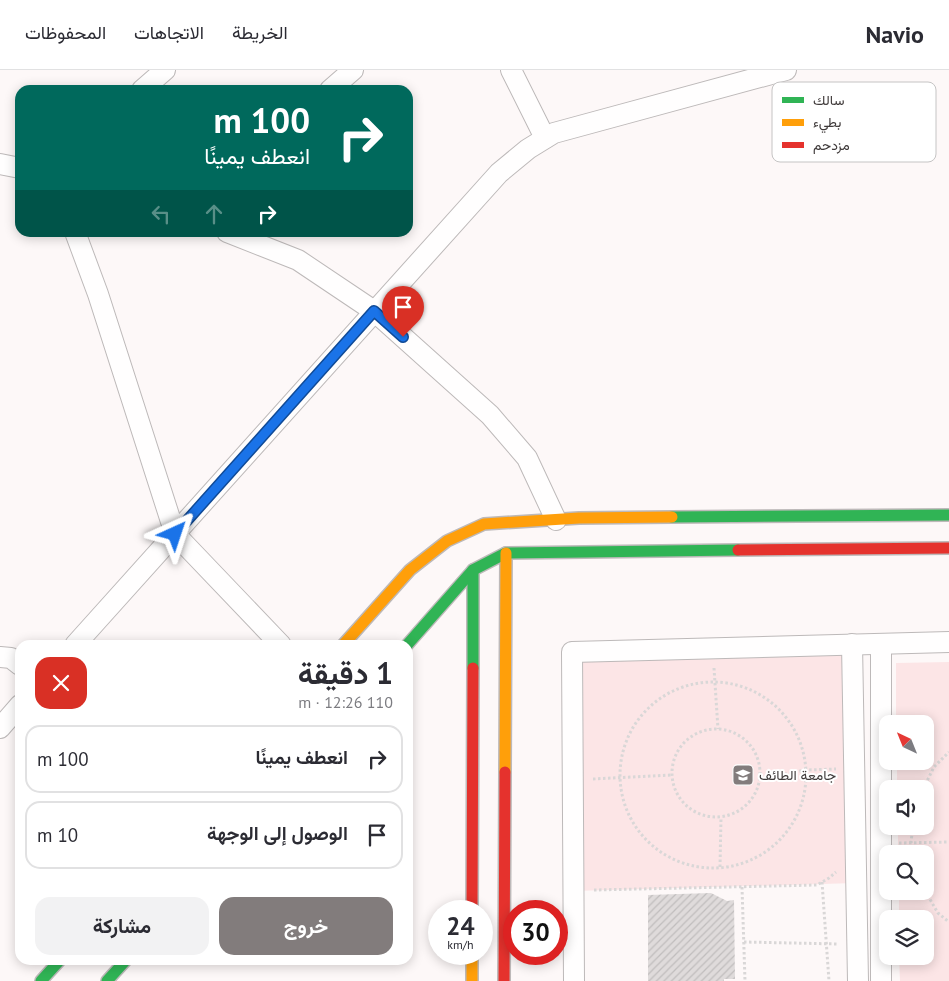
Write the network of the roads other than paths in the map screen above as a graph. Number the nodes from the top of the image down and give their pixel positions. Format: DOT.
graph roads {
  1 [pos="165,70"];
  2 [pos="353,70"];
  3 [pos="511,70"];
  4 [pos="786,70"];
  5 [pos="148,85"];
  6 [pos="336,85"];
  7 [pos="545,138"];
  8 [pos="0,164"];
  9 [pos="15,167"];
  10 [pos="77,237"];
  11 [pos="240,237"];
  12 [pos="374,311"];
  13 [pos="949,515"];
  14 [pos="556,520"];
  15 [pos="175,534"];
  16 [pos="947,549"];
  17 [pos="506,553"];
  18 [pos="473,570"];
  19 [pos="80,640"];
  20 [pos="276,640"];
  21 [pos="347,640"];
  22 [pos="411,640"];
  23 [pos="949,642"];
  24 [pos="852,644"];
  25 [pos="881,644"];
  26 [pos="0,657"];
  27 [pos="15,662"];
  28 [pos="15,714"];
  29 [pos="0,728"];
  30 [pos="472,900"];
  31 [pos="55,965"];
  32 [pos="121,965"];
  33 [pos="472,965"];
  34 [pos="41,981"];
  35 [pos="107,981"];
  36 [pos="472,981"];
  37 [pos="504,981"];
  38 [pos="574,981"];
  39 [pos="858,981"];
  40 [pos="882,981"];
  1 -- 5 [label="street"];
  2 -- 6 [label="street"];
  3 -- 7 [label="street"];
  4 -- 7 [label="street"];
  7 -- 12 [label="street"];
  8 -- 9 [label="street"];
  10 -- 15 [label="street"];
  11 -- 12 [label="street"];
  12 -- 14 [label="street"];
  12 -- 15 [label="street"];
  13 -- 14 [label="main road"];
  14 -- 21 [label="main road"];
  15 -- 19 [label="street"];
  15 -- 20 [label="street"];
  16 -- 17 [label="main road"];
  17 -- 18 [label="main road"];
  17 -- 37 [label="main road"];
  18 -- 22 [label="main road"];
  18 -- 30 [label="main road"];
  23 -- 25 [label="street"];
  24 -- 25 [label="street"];
  24 -- 38 [label="street"];
  24 -- 39 [label="street"];
  25 -- 40 [label="street"];
  26 -- 27 [label="street"];
  28 -- 29 [label="street"];
  31 -- 34 [label="main road"];
  32 -- 35 [label="main road"];
  33 -- 36 [label="main road"];
}
